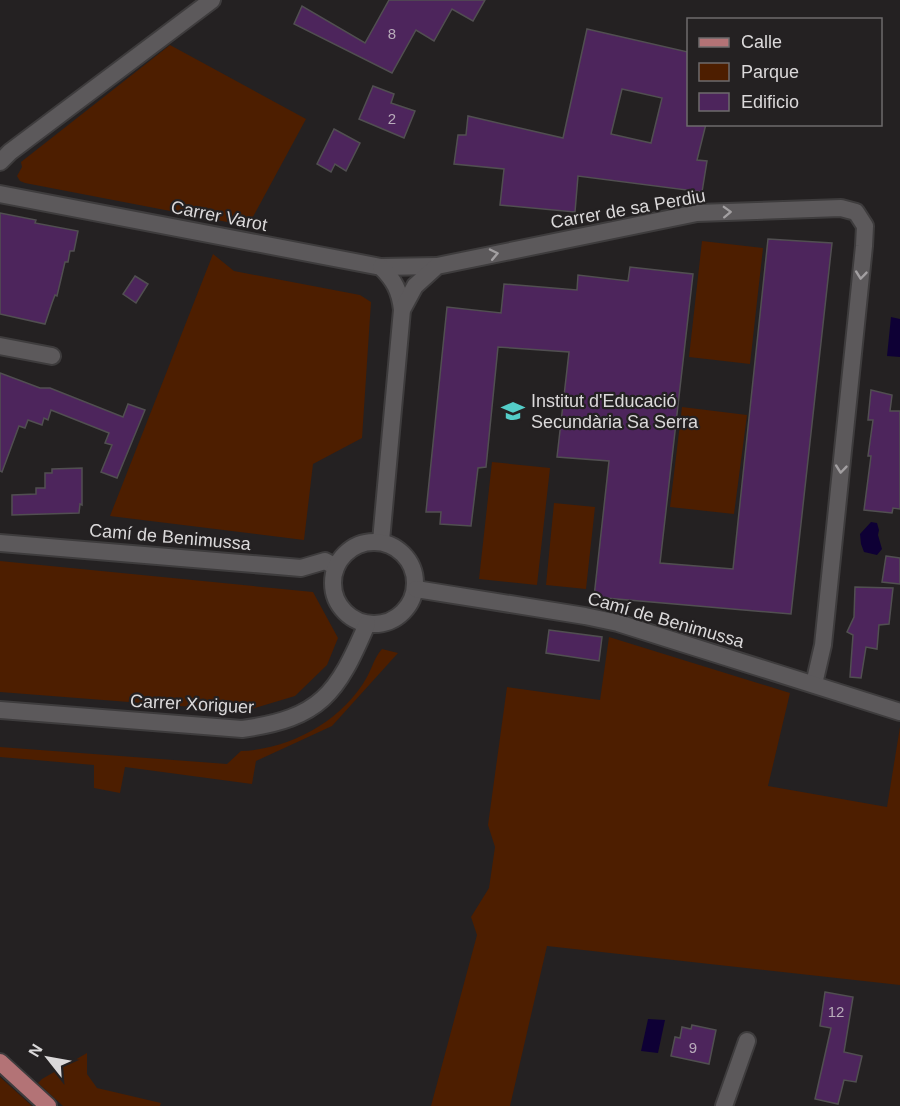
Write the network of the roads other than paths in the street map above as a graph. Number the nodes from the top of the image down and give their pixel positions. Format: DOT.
graph roads {
  1 [pos="212,0"];
  2 [pos="0,162"];
  3 [pos="0,194"];
  4 [pos="437,266"];
  5 [pos="381,267"];
  6 [pos="402,310"];
  7 [pos="0,346"];
  8 [pos="52,356"];
  9 [pos="381,541"];
  10 [pos="0,543"];
  11 [pos="336,567"];
  12 [pos="416,589"];
  13 [pos="367,624"];
  14 [pos="814,684"];
  15 [pos="0,710"];
  16 [pos="900,712"];
  17 [pos="747,1041"];
  18 [pos="0,1062"];
  19 [pos="48,1106"];
  20 [pos="724,1106"];
  1 -- 2 [label="street"];
  3 -- 5 [label="street, Carrer Varot"];
  4 -- 5 [label="street, Carrer Varot"];
  4 -- 6 [label="street"];
  4 -- 14 [label="street, Carrer de sa Perdiu, one-way"];
  5 -- 6 [label="street"];
  6 -- 9 [label="street"];
  7 -- 8 [label="street"];
  9 -- 11 [label="street"];
  9 -- 12 [label="street"];
  10 -- 11 [label="street, Camí de Benimussa"];
  11 -- 13 [label="street"];
  12 -- 13 [label="street"];
  12 -- 14 [label="street, Camí de Benimussa"];
  13 -- 15 [label="street, Carrer Xoriguer"];
  14 -- 16 [label="street, Camí de Benimussa"];
  17 -- 20 [label="street"];
  18 -- 19 [label="main road"];
}
